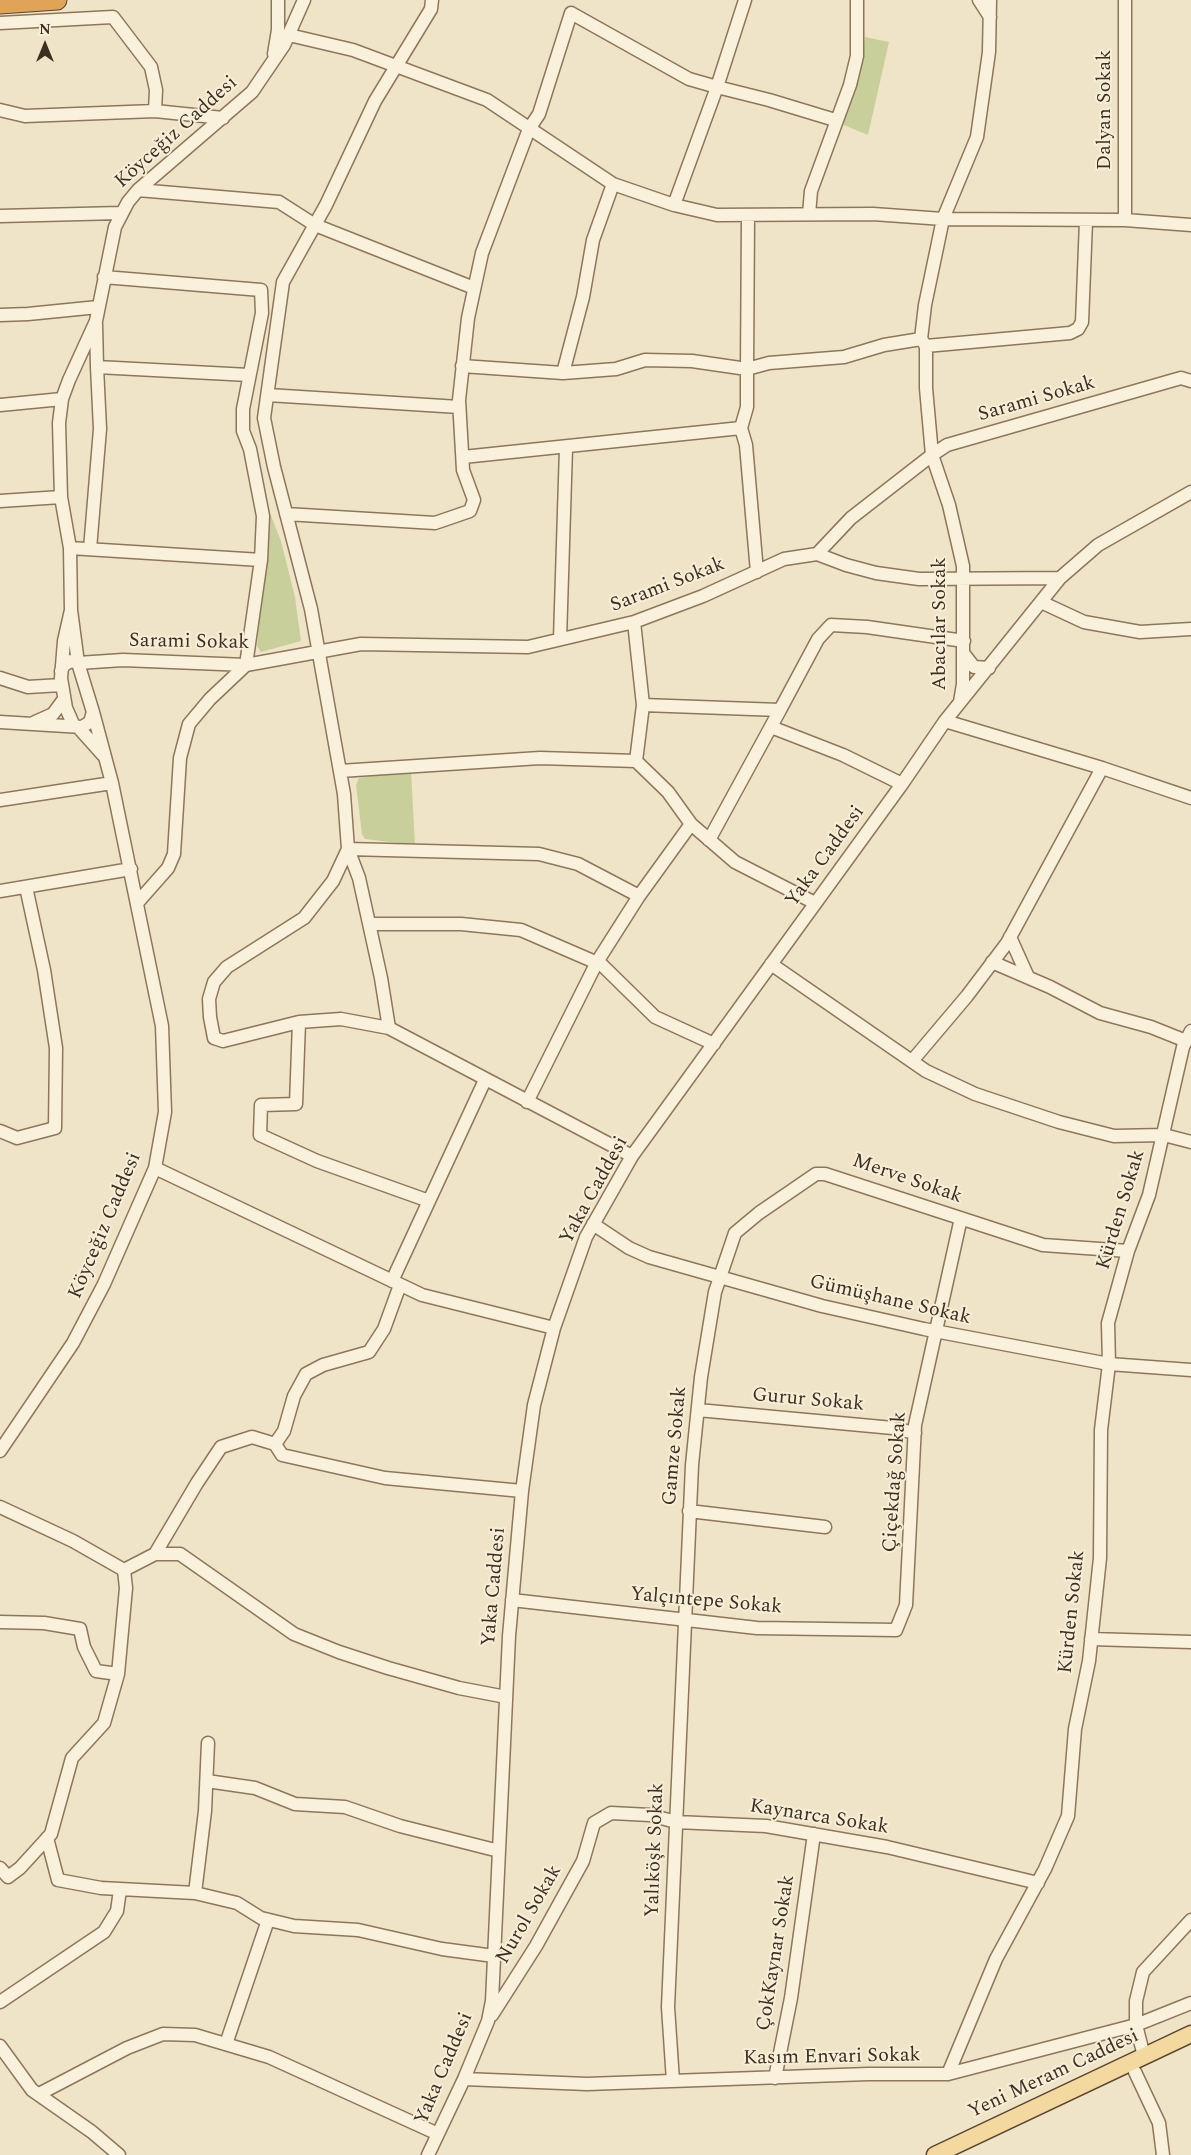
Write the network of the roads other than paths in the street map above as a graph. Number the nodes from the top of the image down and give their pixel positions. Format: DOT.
graph roads {
  1 [pos="57,0"];
  2 [pos="278,0"];
  3 [pos="304,0"];
  4 [pos="432,0"];
  5 [pos="572,0"];
  6 [pos="745,0"];
  7 [pos="857,0"];
  8 [pos="979,0"];
  9 [pos="990,0"];
  10 [pos="1126,0"];
  11 [pos="0,4"];
  12 [pos="570,13"];
  13 [pos="990,17"];
  14 [pos="0,23"];
  15 [pos="289,35"];
  16 [pos="270,66"];
  17 [pos="397,66"];
  18 [pos="717,87"];
  19 [pos="0,110"];
  20 [pos="156,111"];
  21 [pos="222,118"];
  22 [pos="835,120"];
  23 [pos="530,129"];
  24 [pos="613,184"];
  25 [pos="138,190"];
  26 [pos="674,205"];
  27 [pos="120,213"];
  28 [pos="809,214"];
  29 [pos="0,216"];
  30 [pos="748,216"];
  31 [pos="943,219"];
  32 [pos="1125,220"];
  33 [pos="1086,221"];
  34 [pos="315,225"];
  35 [pos="1191,225"];
  36 [pos="104,277"];
  37 [pos="474,288"];
  38 [pos="261,290"];
  39 [pos="282,292"];
  40 [pos="98,307"];
  41 [pos="0,314"];
  42 [pos="96,321"];
  43 [pos="924,342"];
  44 [pos="462,366"];
  45 [pos="97,367"];
  46 [pos="747,369"];
  47 [pos="563,373"];
  48 [pos="249,375"];
  49 [pos="1191,381"];
  50 [pos="268,395"];
  51 [pos="62,399"];
  52 [pos="0,405"];
  53 [pos="459,407"];
  54 [pos="741,428"];
  55 [pos="566,448"];
  56 [pos="932,454"];
  57 [pos="462,457"];
  58 [pos="1191,492"];
  59 [pos="61,497"];
  60 [pos="0,501"];
  61 [pos="286,514"];
  62 [pos="70,548"];
  63 [pos="90,549"];
  64 [pos="817,554"];
  65 [pos="261,560"];
  66 [pos="756,572"];
  67 [pos="1060,578"];
  68 [pos="963,580"];
  69 [pos="1041,602"];
  70 [pos="72,610"];
  71 [pos="634,622"];
  72 [pos="1191,630"];
  73 [pos="560,639"];
  74 [pos="963,647"];
  75 [pos="318,653"];
  76 [pos="109,660"];
  77 [pos="78,663"];
  78 [pos="246,665"];
  79 [pos="989,668"];
  80 [pos="61,671"];
  81 [pos="0,678"];
  82 [pos="85,681"];
  83 [pos="61,685"];
  84 [pos="64,699"];
  85 [pos="643,705"];
  86 [pos="958,707"];
  87 [pos="780,710"];
  88 [pos="93,712"];
  89 [pos="945,721"];
  90 [pos="0,722"];
  91 [pos="30,723"];
  92 [pos="76,726"];
  93 [pos="771,727"];
  94 [pos="104,756"];
  95 [pos="636,761"];
  96 [pos="1102,768"];
  97 [pos="340,771"];
  98 [pos="112,783"];
  99 [pos="902,784"];
  100 [pos="1191,798"];
  101 [pos="0,800"];
  102 [pos="691,824"];
  103 [pos="708,840"];
  104 [pos="348,849"];
  105 [pos="131,869"];
  106 [pos="26,887"];
  107 [pos="0,891"];
  108 [pos="639,896"];
  109 [pos="138,902"];
  110 [pos="816,904"];
  111 [pos="369,924"];
  112 [pos="1010,937"];
  113 [pos="597,962"];
  114 [pos="992,962"];
  115 [pos="771,964"];
  116 [pos="1028,977"];
  117 [pos="300,1022"];
  118 [pos="389,1028"];
  119 [pos="1188,1036"];
  120 [pos="714,1044"];
  121 [pos="912,1061"];
  122 [pos="485,1080"];
  123 [pos="527,1102"];
  124 [pos="0,1131"];
  125 [pos="1164,1135"];
  126 [pos="1191,1142"];
  127 [pos="632,1156"];
  128 [pos="156,1168"];
  129 [pos="429,1201"];
  130 [pos="961,1218"];
  131 [pos="593,1224"];
  132 [pos="1128,1251"];
  133 [pos="719,1276"];
  134 [pos="396,1283"];
  135 [pos="554,1328"];
  136 [pos="936,1332"];
  137 [pos="1109,1364"];
  138 [pos="1191,1370"];
  139 [pos="698,1410"];
  140 [pos="915,1433"];
  141 [pos="275,1444"];
  142 [pos="0,1450"];
  143 [pos="522,1490"];
  144 [pos="0,1507"];
  145 [pos="689,1511"];
  146 [pos="825,1527"];
  147 [pos="155,1554"];
  148 [pos="124,1570"];
  149 [pos="512,1600"];
  150 [pos="684,1620"];
  151 [pos="0,1622"];
  152 [pos="896,1630"];
  153 [pos="1092,1639"];
  154 [pos="1191,1642"];
  155 [pos="118,1674"];
  156 [pos="506,1697"];
  157 [pos="208,1743"];
  158 [pos="207,1781"];
  159 [pos="676,1822"];
  160 [pos="594,1823"];
  161 [pos="814,1834"];
  162 [pos="48,1838"];
  163 [pos="499,1851"];
  164 [pos="0,1868"];
  165 [pos="1038,1883"];
  166 [pos="120,1890"];
  167 [pos="195,1893"];
  168 [pos="268,1920"];
  169 [pos="1191,1920"];
  170 [pos="494,1956"];
  171 [pos="0,2002"];
  172 [pos="1191,2004"];
  173 [pos="488,2021"];
  174 [pos="1136,2025"];
  175 [pos="1191,2034"];
  176 [pos="226,2044"];
  177 [pos="0,2046"];
  178 [pos="1191,2046"];
  179 [pos="1144,2056"];
  180 [pos="1135,2072"];
  181 [pos="948,2074"];
  182 [pos="775,2078"];
  183 [pos="464,2079"];
  184 [pos="673,2081"];
  185 [pos="38,2094"];
  186 [pos="438,2134"];
  187 [pos="119,2155"];
  188 [pos="428,2155"];
  189 [pos="935,2155"];
  190 [pos="960,2155"];
  191 [pos="1163,2155"];
  1 -- 11 [label="highway"];
  2 -- 16 [label="street, Köyceğiz Caddesi"];
  3 -- 15 [label="street, Köyceğiz Caddesi"];
  4 -- 17 [label="street"];
  5 -- 12 [label="street"];
  6 -- 18 [label="street"];
  7 -- 22 [label="street"];
  8 -- 13 [label="street"];
  9 -- 13 [label="street, Abacılar Sokak"];
  10 -- 32 [label="street, Dalyan Sokak"];
  12 -- 18 [label="street"];
  12 -- 23 [label="street"];
  13 -- 31 [label="street, Abacılar Sokak"];
  14 -- 20 [label="street"];
  15 -- 16 [label="street, Köyceğiz Caddesi"];
  15 -- 17 [label="street"];
  16 -- 21 [label="street, Köyceğiz Caddesi"];
  17 -- 23 [label="street"];
  17 -- 34 [label="street"];
  18 -- 22 [label="street"];
  18 -- 26 [label="street"];
  19 -- 20 [label="street"];
  20 -- 21 [label="street"];
  21 -- 25 [label="street, Köyceğiz Caddesi"];
  22 -- 28 [label="street"];
  23 -- 24 [label="street"];
  23 -- 37 [label="street"];
  24 -- 26 [label="street"];
  24 -- 47 [label="street"];
  25 -- 27 [label="street, Köyceğiz Caddesi"];
  25 -- 34 [label="street"];
  26 -- 30 [label="street"];
  27 -- 29 [label="street"];
  27 -- 36 [label="street, Köyceğiz Caddesi"];
  28 -- 30 [label="street"];
  28 -- 31 [label="street"];
  30 -- 46 [label="street"];
  31 -- 33 [label="street"];
  31 -- 43 [label="street, Abacılar Sokak"];
  32 -- 33 [label="street"];
  32 -- 35 [label="street"];
  33 -- 43 [label="street"];
  34 -- 37 [label="street"];
  34 -- 39 [label="street"];
  36 -- 38 [label="street"];
  36 -- 40 [label="street, Köyceğiz Caddesi"];
  37 -- 44 [label="street"];
  38 -- 39 [label="street"];
  38 -- 48 [label="street"];
  39 -- 50 [label="street"];
  40 -- 41 [label="street"];
  40 -- 42 [label="street, Köyceğiz Caddesi"];
  42 -- 45 [label="street"];
  42 -- 51 [label="street, Köyceğiz Caddesi"];
  43 -- 46 [label="street"];
  43 -- 56 [label="street, Abacılar Sokak"];
  44 -- 47 [label="street"];
  44 -- 53 [label="street"];
  45 -- 48 [label="street"];
  45 -- 63 [label="street"];
  46 -- 47 [label="street"];
  46 -- 54 [label="street"];
  48 -- 65 [label="street"];
  49 -- 56 [label="street, Sarami Sokak"];
  50 -- 53 [label="street"];
  50 -- 61 [label="street"];
  51 -- 52 [label="street"];
  51 -- 59 [label="street, Köyceğiz Caddesi"];
  53 -- 57 [label="street"];
  54 -- 55 [label="street"];
  54 -- 66 [label="street"];
  55 -- 57 [label="street"];
  55 -- 73 [label="street"];
  56 -- 64 [label="street, Sarami Sokak"];
  56 -- 68 [label="street, Abacılar Sokak"];
  57 -- 61 [label="street"];
  58 -- 67 [label="street, Yaka Caddesi"];
  59 -- 60 [label="street"];
  59 -- 62 [label="street, Köyceğiz Caddesi"];
  61 -- 75 [label="street"];
  62 -- 63 [label="street"];
  62 -- 70 [label="street, Köyceğiz Caddesi"];
  63 -- 65 [label="street"];
  64 -- 66 [label="street, Sarami Sokak"];
  64 -- 68 [label="street"];
  65 -- 78 [label="street"];
  66 -- 71 [label="street, Sarami Sokak"];
  67 -- 68 [label="street"];
  67 -- 69 [label="street, Yaka Caddesi"];
  68 -- 74 [label="street, Abacılar Sokak"];
  69 -- 72 [label="street"];
  69 -- 79 [label="street, Yaka Caddesi"];
  70 -- 77 [label="street, Köyceğiz Caddesi"];
  70 -- 80 [label="street, Köyceğiz Caddesi"];
  71 -- 73 [label="street, Sarami Sokak"];
  71 -- 85 [label="street"];
  73 -- 75 [label="street, Sarami Sokak"];
  74 -- 79 [label="street"];
  74 -- 86 [label="street, Abacılar Sokak"];
  74 -- 87 [label="street"];
  75 -- 78 [label="street, Sarami Sokak"];
  75 -- 97 [label="street"];
  76 -- 77 [label="street, Sarami Sokak"];
  76 -- 78 [label="street, Sarami Sokak"];
  76 -- 82 [label="street"];
  77 -- 80 [label="street, Sarami Sokak"];
  77 -- 82 [label="street, Köyceğiz Caddesi"];
  78 -- 109 [label="street"];
  79 -- 86 [label="street, Yaka Caddesi"];
  80 -- 83 [label="street, Köyceğiz Caddesi"];
  81 -- 83 [label="street"];
  82 -- 88 [label="street, Köyceğiz Caddesi"];
  83 -- 84 [label="street, Köyceğiz Caddesi"];
  84 -- 91 [label="street"];
  84 -- 92 [label="street, Köyceğiz Caddesi"];
  85 -- 87 [label="street"];
  85 -- 95 [label="street"];
  86 -- 89 [label="street, Yaka Caddesi"];
  87 -- 93 [label="street"];
  88 -- 92 [label="street"];
  88 -- 94 [label="street, Köyceğiz Caddesi"];
  89 -- 96 [label="street"];
  89 -- 99 [label="street, Yaka Caddesi"];
  90 -- 91 [label="street"];
  91 -- 92 [label="street"];
  92 -- 94 [label="street, Köyceğiz Caddesi"];
  93 -- 99 [label="street"];
  93 -- 103 [label="street"];
  94 -- 98 [label="street, Köyceğiz Caddesi"];
  95 -- 97 [label="street"];
  95 -- 102 [label="street"];
  96 -- 100 [label="street"];
  96 -- 112 [label="street"];
  97 -- 104 [label="street"];
  98 -- 101 [label="street"];
  98 -- 105 [label="street, Köyceğiz Caddesi"];
  99 -- 110 [label="street, Yaka Caddesi"];
  102 -- 103 [label="street"];
  102 -- 108 [label="street"];
  103 -- 110 [label="street"];
  104 -- 108 [label="street"];
  104 -- 111 [label="street"];
  104 -- 117 [label="street"];
  105 -- 106 [label="street"];
  105 -- 109 [label="street, Köyceğiz Caddesi"];
  106 -- 107 [label="street"];
  106 -- 124 [label="street"];
  108 -- 113 [label="street"];
  109 -- 128 [label="street, Köyceğiz Caddesi"];
  110 -- 115 [label="street, Yaka Caddesi"];
  111 -- 113 [label="street"];
  111 -- 118 [label="street"];
  112 -- 114 [label="street"];
  112 -- 116 [label="street"];
  113 -- 120 [label="street"];
  113 -- 123 [label="street"];
  114 -- 116 [label="street"];
  114 -- 121 [label="street"];
  115 -- 120 [label="street, Yaka Caddesi"];
  115 -- 121 [label="street"];
  116 -- 119 [label="street"];
  117 -- 118 [label="street"];
  117 -- 129 [label="street"];
  118 -- 122 [label="street"];
  119 -- 125 [label="street, Kürden Sokak"];
  120 -- 127 [label="street, Yaka Caddesi"];
  121 -- 125 [label="street"];
  122 -- 123 [label="street"];
  122 -- 129 [label="street"];
  123 -- 127 [label="street"];
  125 -- 126 [label="street"];
  125 -- 132 [label="street, Kürden Sokak"];
  127 -- 131 [label="street, Yaka Caddesi"];
  128 -- 134 [label="street"];
  128 -- 142 [label="street, Köyceğiz Caddesi"];
  129 -- 134 [label="street"];
  130 -- 132 [label="street, Merve Sokak"];
  130 -- 133 [label="street, Merve Sokak"];
  130 -- 136 [label="street, Çiçekdağ Sokak"];
  131 -- 133 [label="street, Gümüşhane Sokak"];
  131 -- 135 [label="street, Yaka Caddesi"];
  132 -- 137 [label="street, Kürden Sokak"];
  133 -- 136 [label="street, Gümüşhane Sokak"];
  133 -- 139 [label="street, Gamze Sokak"];
  134 -- 135 [label="street"];
  134 -- 141 [label="street"];
  135 -- 143 [label="street, Yaka Caddesi"];
  136 -- 137 [label="street, Gümüşhane Sokak"];
  136 -- 140 [label="street, Çiçekdağ Sokak"];
  137 -- 138 [label="street, Gümüşhane Sokak"];
  137 -- 153 [label="street, Kürden Sokak"];
  139 -- 140 [label="street, Gurur Sokak"];
  139 -- 145 [label="street, Gamze Sokak"];
  140 -- 152 [label="street, Çiçekdağ Sokak"];
  141 -- 143 [label="street"];
  141 -- 147 [label="street"];
  143 -- 149 [label="street, Yaka Caddesi"];
  144 -- 148 [label="street"];
  145 -- 146 [label="street"];
  145 -- 150 [label="street, Gamze Sokak"];
  147 -- 148 [label="street"];
  147 -- 156 [label="street"];
  148 -- 155 [label="street"];
  149 -- 150 [label="street, Yalçıntepe Sokak"];
  149 -- 156 [label="street, Yaka Caddesi"];
  150 -- 152 [label="street, Yalçıntepe Sokak"];
  150 -- 159 [label="street, Yalıköşk Sokak"];
  151 -- 155 [label="street"];
  153 -- 154 [label="street"];
  153 -- 165 [label="street, Kürden Sokak"];
  155 -- 162 [label="street"];
  156 -- 163 [label="street, Yaka Caddesi"];
  157 -- 158 [label="street"];
  158 -- 163 [label="street"];
  158 -- 167 [label="street"];
  159 -- 160 [label="street, Kaynarca Sokak"];
  159 -- 161 [label="street, Kaynarca Sokak"];
  159 -- 184 [label="street, Yalıköşk Sokak"];
  160 -- 173 [label="street, Nurol Sokak"];
  161 -- 165 [label="street, Kaynarca Sokak"];
  161 -- 182 [label="street, ÇokKaynar Sokak"];
  162 -- 164 [label="street"];
  162 -- 166 [label="street"];
  163 -- 170 [label="street, Yaka Caddesi"];
  165 -- 181 [label="street, Kürden Sokak"];
  166 -- 167 [label="street"];
  166 -- 171 [label="street"];
  167 -- 168 [label="street"];
  168 -- 170 [label="street"];
  168 -- 176 [label="street"];
  169 -- 174 [label="street"];
  170 -- 173 [label="street, Yaka Caddesi"];
  172 -- 174 [label="street, Kasım Envari Sokak"];
  173 -- 183 [label="street, Yaka Caddesi"];
  174 -- 179 [label="street"];
  174 -- 181 [label="street, Kasım Envari Sokak"];
  175 -- 179 [label="main road, Yeni Meram Caddesi"];
  176 -- 185 [label="street"];
  176 -- 186 [label="street"];
  177 -- 185 [label="street"];
  178 -- 180 [label="main road, Yeni Meram Caddesi"];
  179 -- 189 [label="main road, Yeni Meram Caddesi"];
  180 -- 190 [label="main road, Yeni Meram Caddesi"];
  180 -- 191 [label="street"];
  181 -- 182 [label="street, Kasım Envari Sokak"];
  182 -- 184 [label="street, Kasım Envari Sokak"];
  183 -- 184 [label="street, Kasım Envari Sokak"];
  183 -- 186 [label="street, Yaka Caddesi"];
  185 -- 187 [label="street"];
  186 -- 188 [label="street, Yaka Caddesi"];
}
